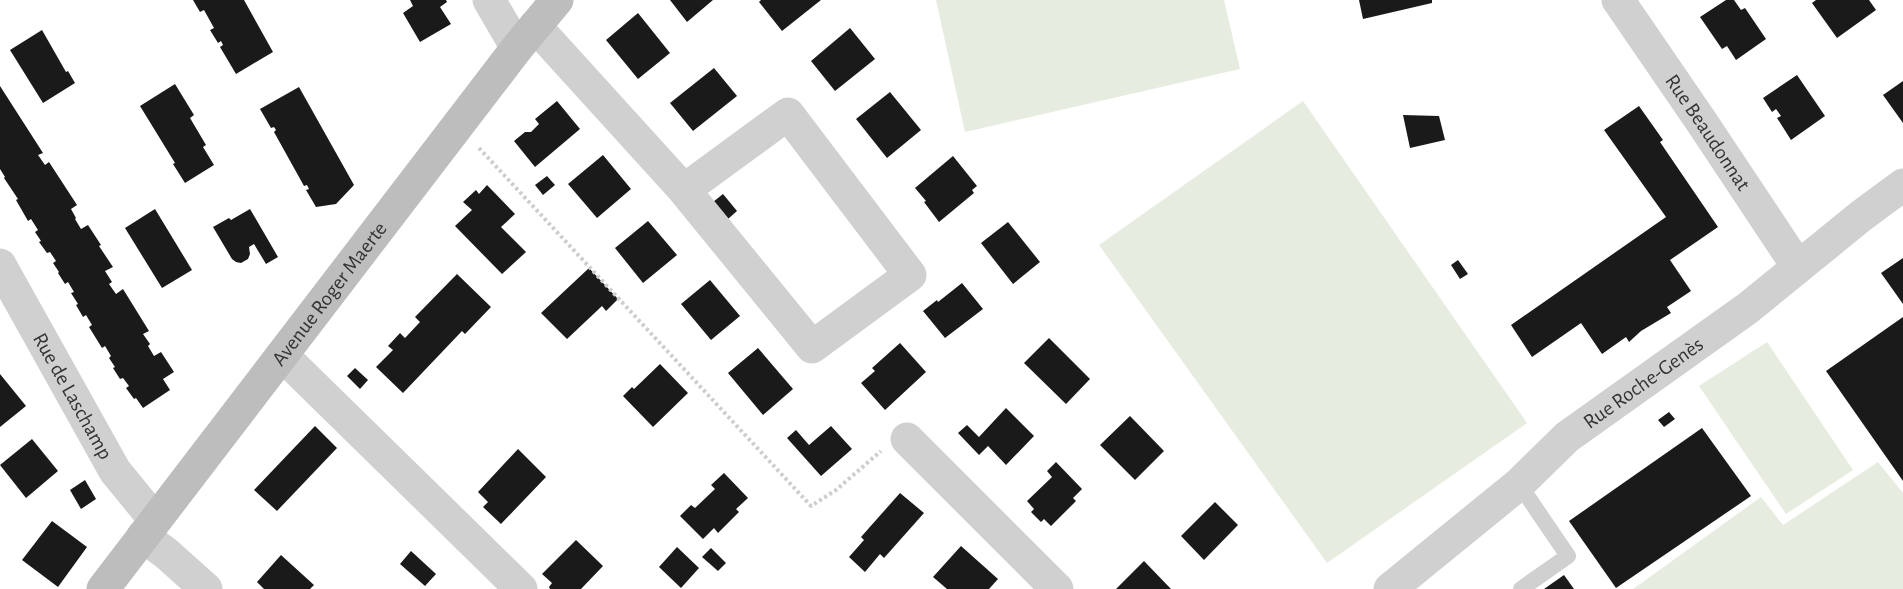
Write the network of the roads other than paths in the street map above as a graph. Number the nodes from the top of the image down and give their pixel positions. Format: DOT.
graph roads {
  1 [pos="489,0"];
  2 [pos="557,0"];
  3 [pos="1618,0"];
  4 [pos="526,37"];
  5 [pos="1903,185"];
  6 [pos="684,190"];
  7 [pos="0,265"];
  8 [pos="1798,267"];
  9 [pos="282,355"];
  10 [pos="907,439"];
  11 [pos="1520,484"];
  12 [pos="149,528"];
  13 [pos="104,589"];
  14 [pos="206,589"];
  15 [pos="521,589"];
  16 [pos="1057,589"];
  17 [pos="1390,589"];
  18 [pos="1521,589"];
  1 -- 4 [label="street"];
  2 -- 4 [label="main road, Avenue Roger Maerte"];
  3 -- 8 [label="street, Rue Beaudonnat"];
  4 -- 6 [label="street"];
  4 -- 9 [label="main road, Avenue Roger Maerte"];
  5 -- 8 [label="street, Rue Roche-Genès"];
  6 -- 6 [label="street"];
  7 -- 12 [label="street, Rue de Laschamp"];
  8 -- 11 [label="street, Rue Roche-Genès"];
  9 -- 12 [label="main road, Avenue Roger Maerte"];
  9 -- 15 [label="street"];
  10 -- 16 [label="street"];
  11 -- 17 [label="street, Rue Roche-Genès"];
  11 -- 18 [label="lane"];
  12 -- 13 [label="main road, Avenue Roger Maerte"];
  12 -- 14 [label="street, Rue de Laschamp"];
}
